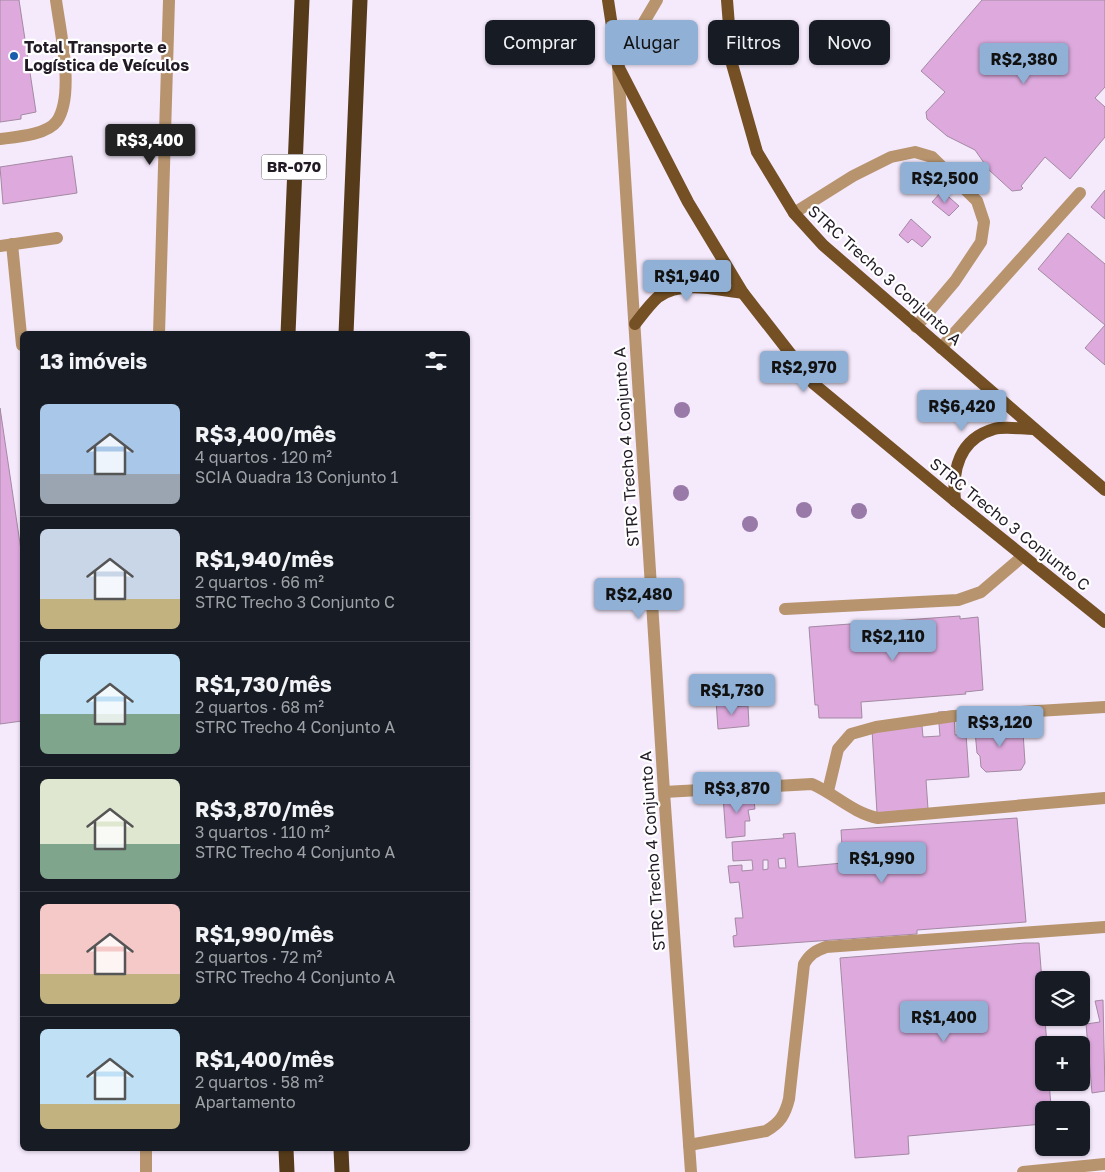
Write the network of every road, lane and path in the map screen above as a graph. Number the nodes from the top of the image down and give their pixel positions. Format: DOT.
graph roads {
  1 [pos="56,0"];
  2 [pos="168,0"];
  3 [pos="302,0"];
  4 [pos="360,0"];
  5 [pos="608,0"];
  6 [pos="657,0"];
  7 [pos="727,0"];
  8 [pos="618,66"];
  9 [pos="0,140"];
  10 [pos="1080,193"];
  11 [pos="794,214"];
  12 [pos="57,238"];
  13 [pos="6,245"];
  14 [pos="743,293"];
  15 [pos="635,324"];
  16 [pos="916,326"];
  17 [pos="159,331"];
  18 [pos="288,331"];
  19 [pos="346,331"];
  20 [pos="20,332"];
  21 [pos="941,348"];
  22 [pos="1033,429"];
  23 [pos="1105,490"];
  24 [pos="955,502"];
  25 [pos="1023,556"];
  26 [pos="785,609"];
  27 [pos="1105,622"];
  28 [pos="1105,707"];
  29 [pos="828,791"];
  30 [pos="664,792"];
  31 [pos="1105,798"];
  32 [pos="1105,927"];
  33 [pos="689,1145"];
  34 [pos="146,1151"];
  35 [pos="286,1151"];
  36 [pos="341,1151"];
  37 [pos="1105,1164"];
  38 [pos="146,1172"];
  39 [pos="287,1172"];
  40 [pos="342,1172"];
  41 [pos="691,1172"];
  42 [pos="1023,1172"];
  1 -- 9 [label="street"];
  2 -- 17 [label="street"];
  3 -- 18 [label="highway, BR-070"];
  4 -- 19 [label="highway"];
  5 -- 8 [label="main road, STRC Trecho 3 Conjunto C"];
  6 -- 8 [label="street"];
  7 -- 11 [label="main road, STRC Trecho 3 Conjunto A"];
  8 -- 14 [label="main road, STRC Trecho 3 Conjunto C"];
  8 -- 15 [label="street, STRC Trecho 4 Conjunto A"];
  10 -- 21 [label="street"];
  11 -- 16 [label="main road, STRC Trecho 3 Conjunto A"];
  11 -- 16 [label="street"];
  12 -- 13 [label="street"];
  13 -- 20 [label="street"];
  14 -- 15 [label="main road"];
  14 -- 24 [label="main road, STRC Trecho 3 Conjunto C"];
  15 -- 30 [label="street, STRC Trecho 4 Conjunto A"];
  16 -- 21 [label="main road, STRC Trecho 3 Conjunto A"];
  21 -- 22 [label="main road, STRC Trecho 3 Conjunto A"];
  22 -- 23 [label="main road, STRC Trecho 3 Conjunto A"];
  22 -- 24 [label="main road"];
  24 -- 25 [label="main road, STRC Trecho 3 Conjunto C"];
  25 -- 26 [label="street"];
  25 -- 27 [label="main road, STRC Trecho 3 Conjunto C"];
  28 -- 29 [label="street"];
  29 -- 30 [label="street"];
  29 -- 31 [label="street"];
  30 -- 33 [label="street, STRC Trecho 4 Conjunto A"];
  32 -- 33 [label="street"];
  33 -- 41 [label="street, STRC Trecho 4 Conjunto A"];
  34 -- 38 [label="street"];
  35 -- 39 [label="highway"];
  36 -- 40 [label="highway"];
  37 -- 42 [label="street"];
}
